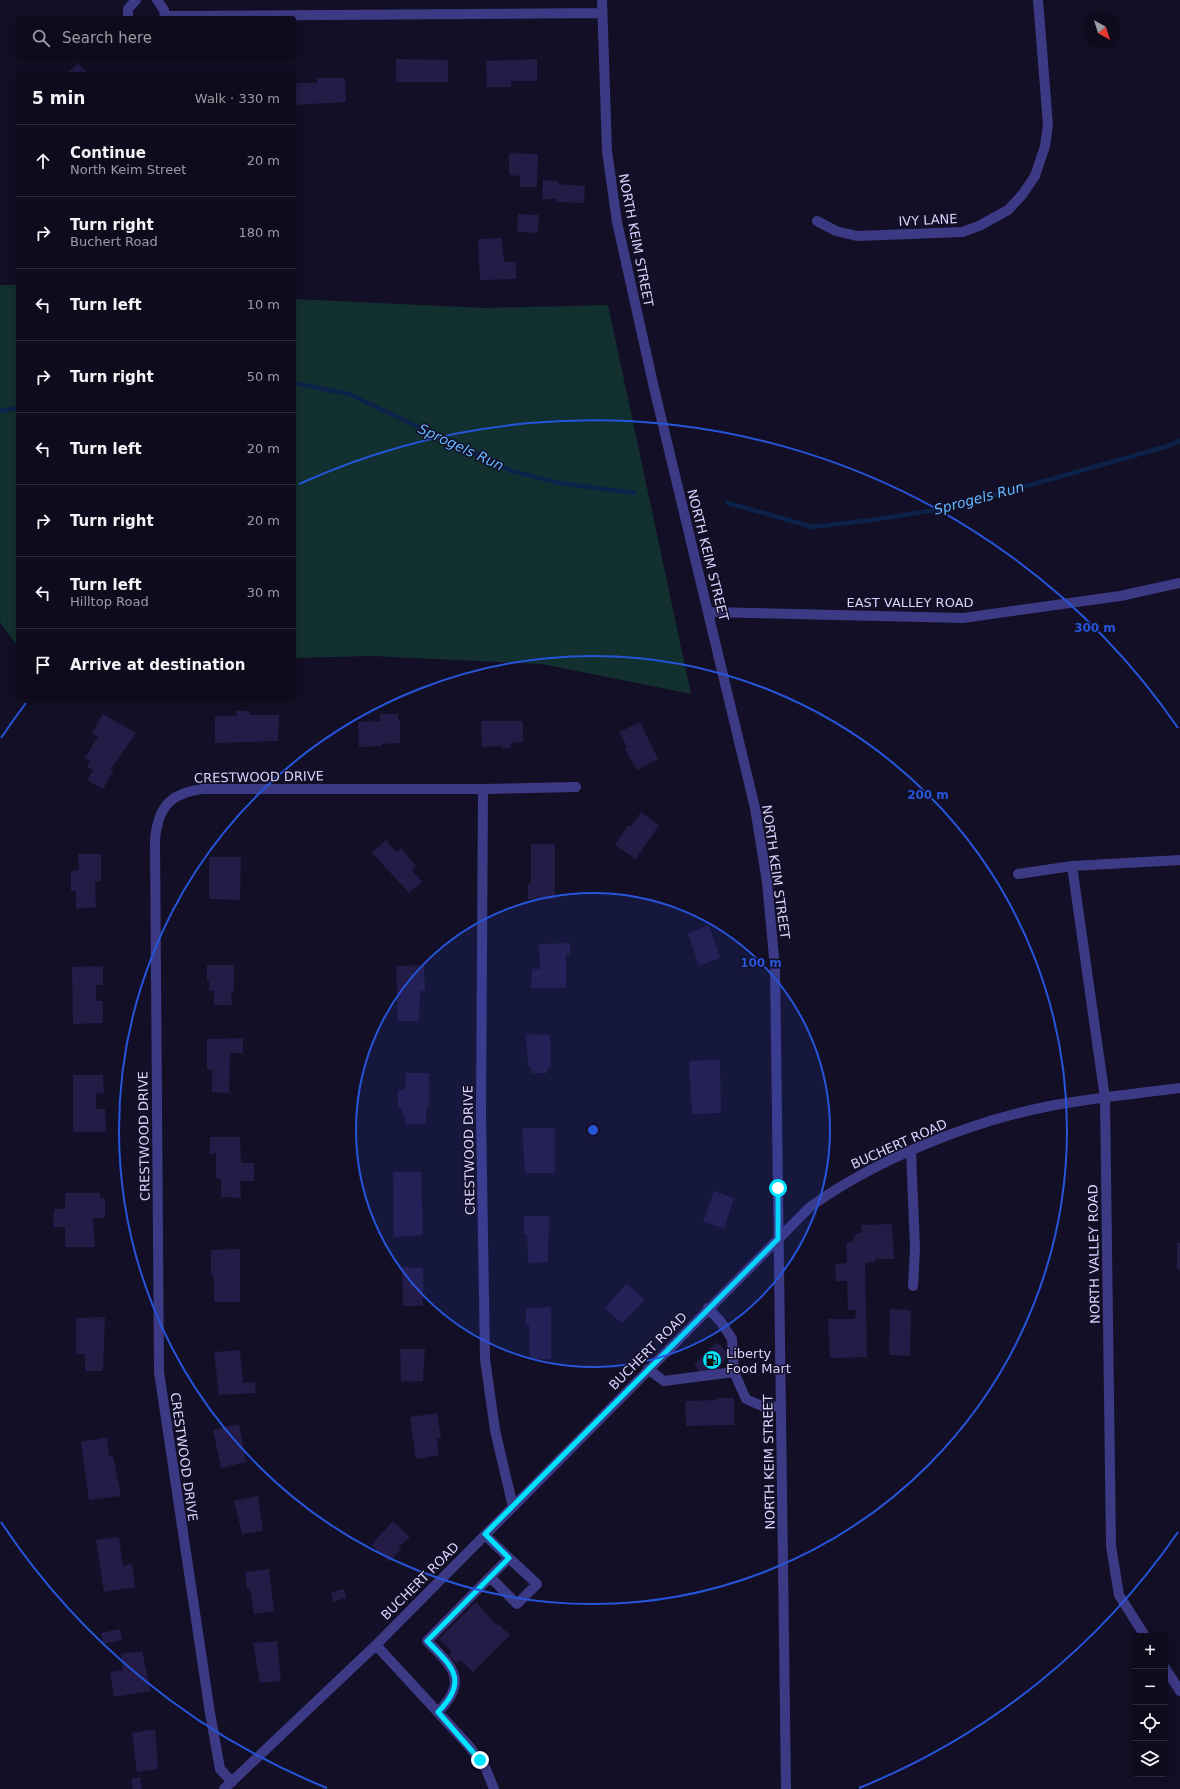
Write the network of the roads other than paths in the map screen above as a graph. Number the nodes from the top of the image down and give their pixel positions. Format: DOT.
graph roads {
  1 [pos="136,0"];
  2 [pos="157,0"];
  3 [pos="602,0"];
  4 [pos="1038,0"];
  5 [pos="602,13"];
  6 [pos="128,16"];
  7 [pos="165,16"];
  8 [pos="274,16"];
  9 [pos="818,221"];
  10 [pos="1180,583"];
  11 [pos="708,612"];
  12 [pos="576,787"];
  13 [pos="483,789"];
  14 [pos="1180,860"];
  15 [pos="1072,866"];
  16 [pos="1018,874"];
  17 [pos="1180,1088"];
  18 [pos="1105,1098"];
  19 [pos="911,1152"];
  20 [pos="778,1239"];
  21 [pos="913,1286"];
  22 [pos="708,1308"];
  23 [pos="648,1369"];
  24 [pos="734,1372"];
  25 [pos="781,1406"];
  26 [pos="514,1507"];
  27 [pos="485,1534"];
  28 [pos="509,1558"];
  29 [pos="490,1578"];
  30 [pos="1143,1633"];
  31 [pos="376,1645"];
  32 [pos="1166,1669"];
  33 [pos="1180,1691"];
  34 [pos="438,1712"];
  35 [pos="232,1782"];
  36 [pos="224,1789"];
  37 [pos="494,1789"];
  38 [pos="786,1789"];
  1 -- 6 [label="street"];
  2 -- 7 [label="street"];
  3 -- 5 [label="street, NORTH KEIM STREET"];
  4 -- 9 [label="street, IVY LANE"];
  5 -- 8 [label="street"];
  5 -- 11 [label="street, NORTH KEIM STREET"];
  10 -- 11 [label="street, EAST VALLEY ROAD"];
  11 -- 20 [label="street, NORTH KEIM STREET"];
  12 -- 13 [label="street, CRESTWOOD DRIVE"];
  13 -- 26 [label="street, CRESTWOOD DRIVE"];
  13 -- 35 [label="street, CRESTWOOD DRIVE"];
  14 -- 15 [label="street"];
  15 -- 16 [label="street"];
  15 -- 18 [label="street, NORTH VALLEY ROAD"];
  17 -- 18 [label="street, BUCHERT ROAD"];
  18 -- 19 [label="street, BUCHERT ROAD"];
  18 -- 30 [label="street, NORTH VALLEY ROAD"];
  19 -- 20 [label="street, BUCHERT ROAD"];
  19 -- 21 [label="street"];
  20 -- 22 [label="street, BUCHERT ROAD"];
  20 -- 25 [label="street, NORTH KEIM STREET"];
  22 -- 23 [label="street, BUCHERT ROAD"];
  22 -- 24 [label="street"];
  23 -- 24 [label="street"];
  23 -- 26 [label="street, BUCHERT ROAD"];
  24 -- 25 [label="street"];
  25 -- 38 [label="street, NORTH KEIM STREET"];
  26 -- 27 [label="street, BUCHERT ROAD"];
  27 -- 28 [label="street"];
  27 -- 31 [label="street, BUCHERT ROAD"];
  28 -- 29 [label="street"];
  28 -- 29 [label="street"];
  29 -- 34 [label="street"];
  31 -- 34 [label="street"];
  31 -- 35 [label="street, BUCHERT ROAD"];
  32 -- 33 [label="street"];
  34 -- 37 [label="street"];
  35 -- 36 [label="street, BUCHERT ROAD"];
}
